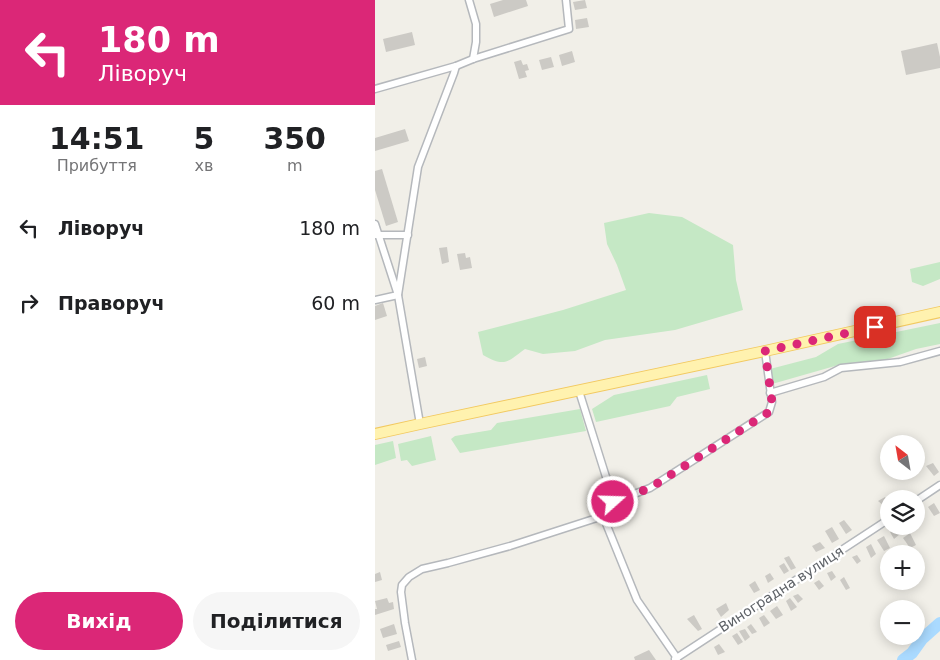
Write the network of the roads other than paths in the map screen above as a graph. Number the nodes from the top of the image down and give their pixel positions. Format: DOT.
graph roads {
  1 [pos="469,0"];
  2 [pos="566,0"];
  3 [pos="473,59"];
  4 [pos="456,66"];
  5 [pos="375,89"];
  6 [pos="375,224"];
  7 [pos="377,235"];
  8 [pos="408,236"];
  9 [pos="398,295"];
  10 [pos="375,300"];
  11 [pos="940,312"];
  12 [pos="765,351"];
  13 [pos="940,351"];
  14 [pos="579,391"];
  15 [pos="770,393"];
  16 [pos="419,424"];
  17 [pos="375,434"];
  18 [pos="940,485"];
  19 [pos="925,494"];
  20 [pos="613,502"];
  21 [pos="603,516"];
  22 [pos="880,525"];
  23 [pos="675,659"];
  24 [pos="412,660"];
  1 -- 3 [label="street"];
  2 -- 3 [label="street"];
  3 -- 4 [label="street"];
  4 -- 5 [label="street"];
  4 -- 8 [label="street"];
  6 -- 7 [label="street"];
  7 -- 8 [label="street"];
  7 -- 9 [label="street"];
  8 -- 9 [label="street"];
  9 -- 10 [label="street"];
  9 -- 16 [label="street"];
  11 -- 12 [label="main road"];
  12 -- 14 [label="main road"];
  12 -- 15 [label="street"];
  13 -- 15 [label="street"];
  14 -- 16 [label="main road"];
  14 -- 20 [label="street"];
  15 -- 20 [label="street"];
  16 -- 17 [label="main road"];
  18 -- 19 [label="street"];
  20 -- 21 [label="street"];
  21 -- 23 [label="street"];
  21 -- 24 [label="street"];
  22 -- 23 [label="street, Виноградна вулиця"];
}
